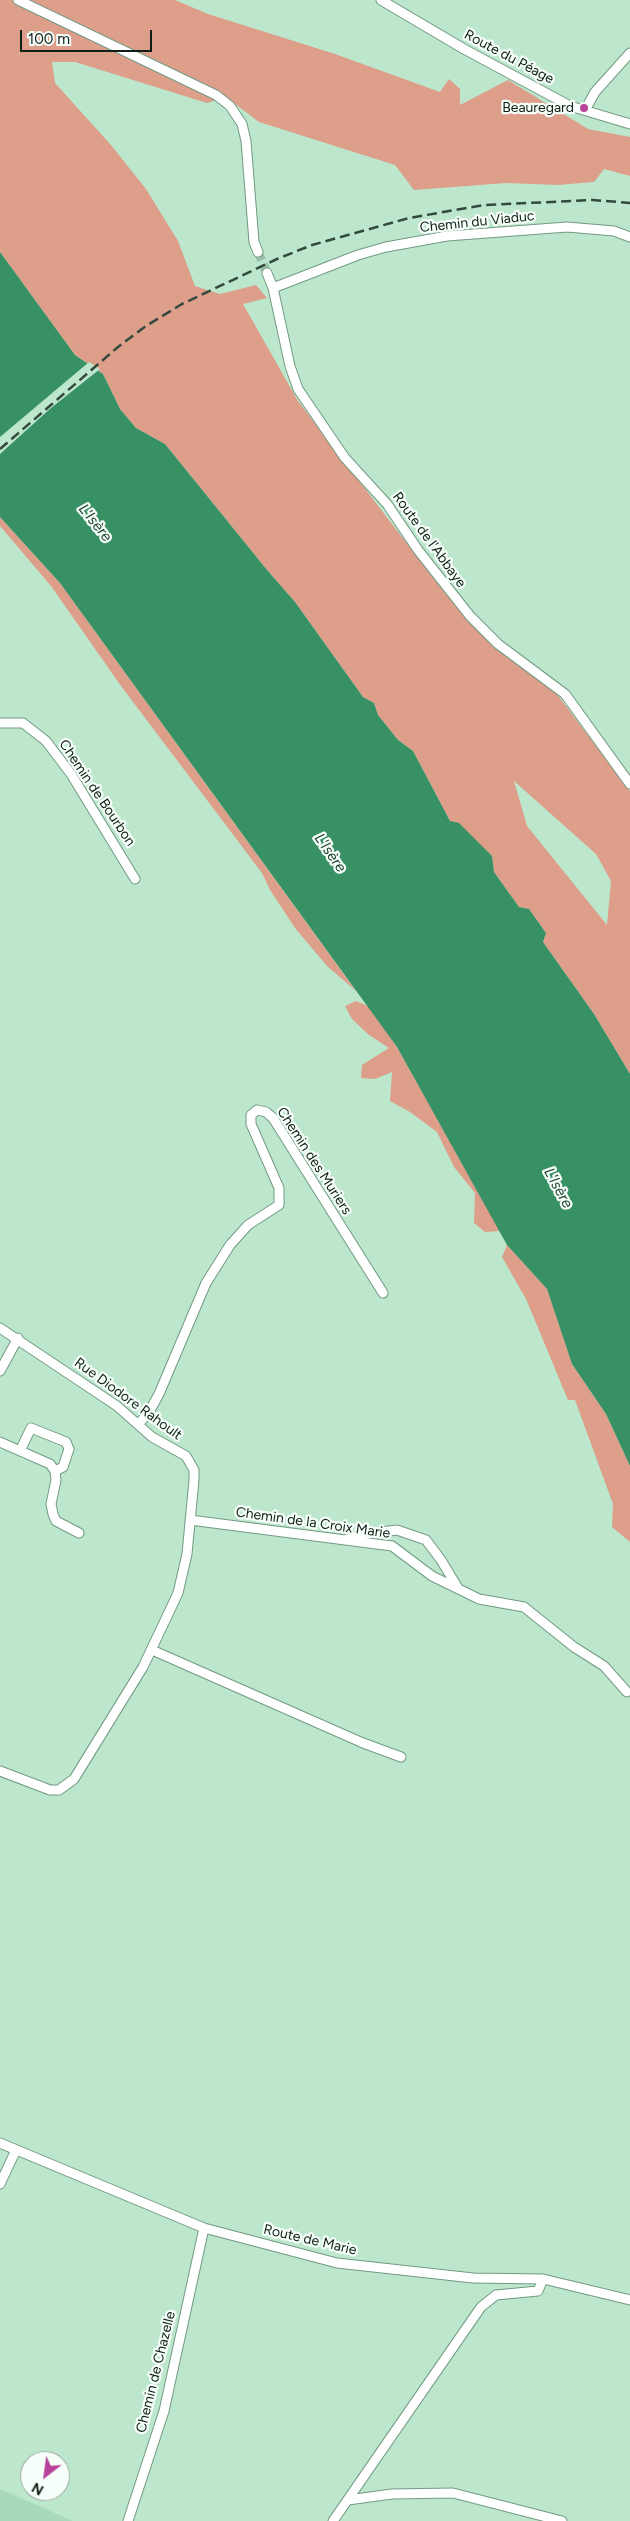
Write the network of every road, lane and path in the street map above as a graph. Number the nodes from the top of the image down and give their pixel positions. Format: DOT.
graph roads {
  1 [pos="18,0"];
  2 [pos="381,0"];
  3 [pos="630,53"];
  4 [pos="585,110"];
  5 [pos="630,124"];
  6 [pos="630,237"];
  7 [pos="258,252"];
  8 [pos="267,273"];
  9 [pos="273,288"];
  10 [pos="0,723"];
  11 [pos="630,784"];
  12 [pos="135,879"];
  13 [pos="383,1293"];
  14 [pos="0,1328"];
  15 [pos="18,1338"];
  16 [pos="0,1371"];
  17 [pos="138,1424"];
  18 [pos="0,1442"];
  19 [pos="20,1451"];
  20 [pos="55,1471"];
  21 [pos="190,1520"];
  22 [pos="79,1534"];
  23 [pos="343,1541"];
  24 [pos="458,1588"];
  25 [pos="152,1650"];
  26 [pos="627,1692"];
  27 [pos="401,1757"];
  28 [pos="0,1771"];
  29 [pos="0,2143"];
  30 [pos="16,2150"];
  31 [pos="0,2184"];
  32 [pos="204,2228"];
  33 [pos="542,2279"];
  34 [pos="630,2300"];
  35 [pos="348,2500"];
  36 [pos="128,2521"];
  37 [pos="333,2521"];
  38 [pos="562,2521"];
  1 -- 7 [label="street"];
  2 -- 4 [label="street, Route du Péage"];
  3 -- 4 [label="street"];
  4 -- 5 [label="street, Route du Péage"];
  6 -- 9 [label="street, Chemin du Viaduc"];
  8 -- 9 [label="street, Route de l'Abbaye"];
  9 -- 11 [label="street, Route de l'Abbaye"];
  10 -- 12 [label="street, Chemin de Bourbon"];
  13 -- 17 [label="street, Chemin des Muriers"];
  14 -- 15 [label="street, Rue Diodore Rahoult"];
  15 -- 16 [label="street"];
  15 -- 17 [label="street, Rue Diodore Rahoult"];
  17 -- 21 [label="street, Rue Diodore Rahoult"];
  18 -- 19 [label="street"];
  19 -- 20 [label="street"];
  19 -- 20 [label="street"];
  20 -- 22 [label="street"];
  21 -- 23 [label="street, Chemin de la Croix Marie"];
  21 -- 25 [label="street, Rue Diodore Rahoult"];
  23 -- 24 [label="street, Chemin de la Croix Marie"];
  23 -- 24 [label="street"];
  24 -- 26 [label="street, Chemin de la Croix Marie"];
  25 -- 27 [label="street"];
  25 -- 28 [label="street, Rue Diodore Rahoult"];
  29 -- 30 [label="street, Route de Marie"];
  30 -- 31 [label="street"];
  30 -- 32 [label="street, Route de Marie"];
  32 -- 33 [label="street, Route de Marie"];
  32 -- 36 [label="street, Chemin de Chazelle"];
  33 -- 34 [label="street, Route de Marie"];
  33 -- 35 [label="street"];
  35 -- 37 [label="street"];
  35 -- 38 [label="street"];
}
